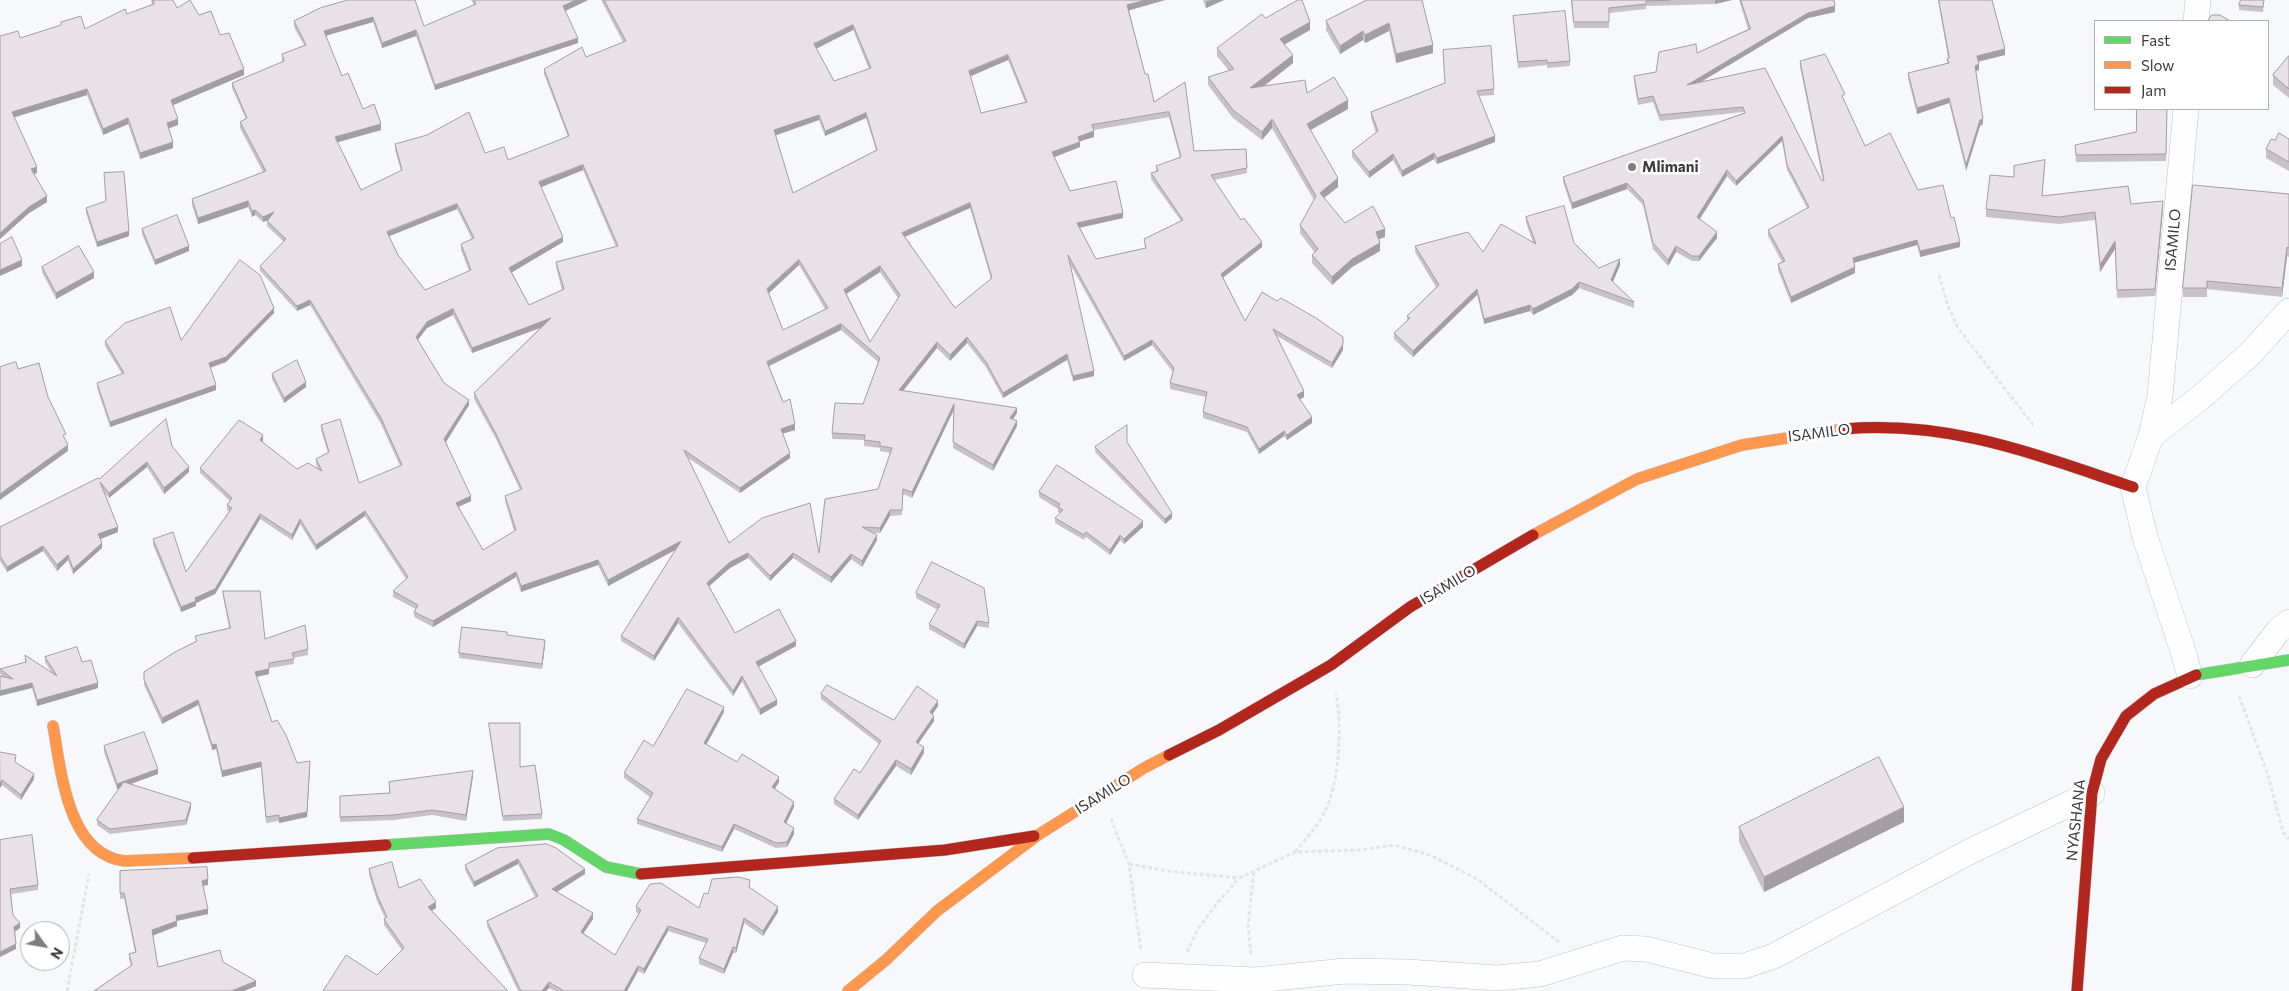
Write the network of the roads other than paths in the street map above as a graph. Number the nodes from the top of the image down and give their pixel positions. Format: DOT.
graph roads {
  1 [pos="2198,0"];
  2 [pos="2196,20"];
  3 [pos="2186,110"];
  4 [pos="2289,311"];
  5 [pos="2151,436"];
  6 [pos="2133,487"];
  7 [pos="2289,622"];
  8 [pos="2289,660"];
  9 [pos="2241,667"];
  10 [pos="2190,676"];
  11 [pos="53,726"];
  12 [pos="2092,793"];
  13 [pos="1038,835"];
  14 [pos="1145,975"];
  15 [pos="848,991"];
  16 [pos="2077,991"];
  1 -- 2 [label="street"];
  3 -- 5 [label="street, ISAMILO"];
  4 -- 5 [label="street"];
  5 -- 6 [label="street, ISAMILO"];
  6 -- 10 [label="street"];
  6 -- 13 [label="street, ISAMILO"];
  7 -- 9 [label="street"];
  8 -- 9 [label="street, NYASHANA"];
  9 -- 10 [label="street, NYASHANA"];
  10 -- 12 [label="street, NYASHANA"];
  11 -- 13 [label="street"];
  12 -- 14 [label="street"];
  12 -- 16 [label="street, NYASHANA"];
  13 -- 15 [label="street, ISAMILO"];
}
